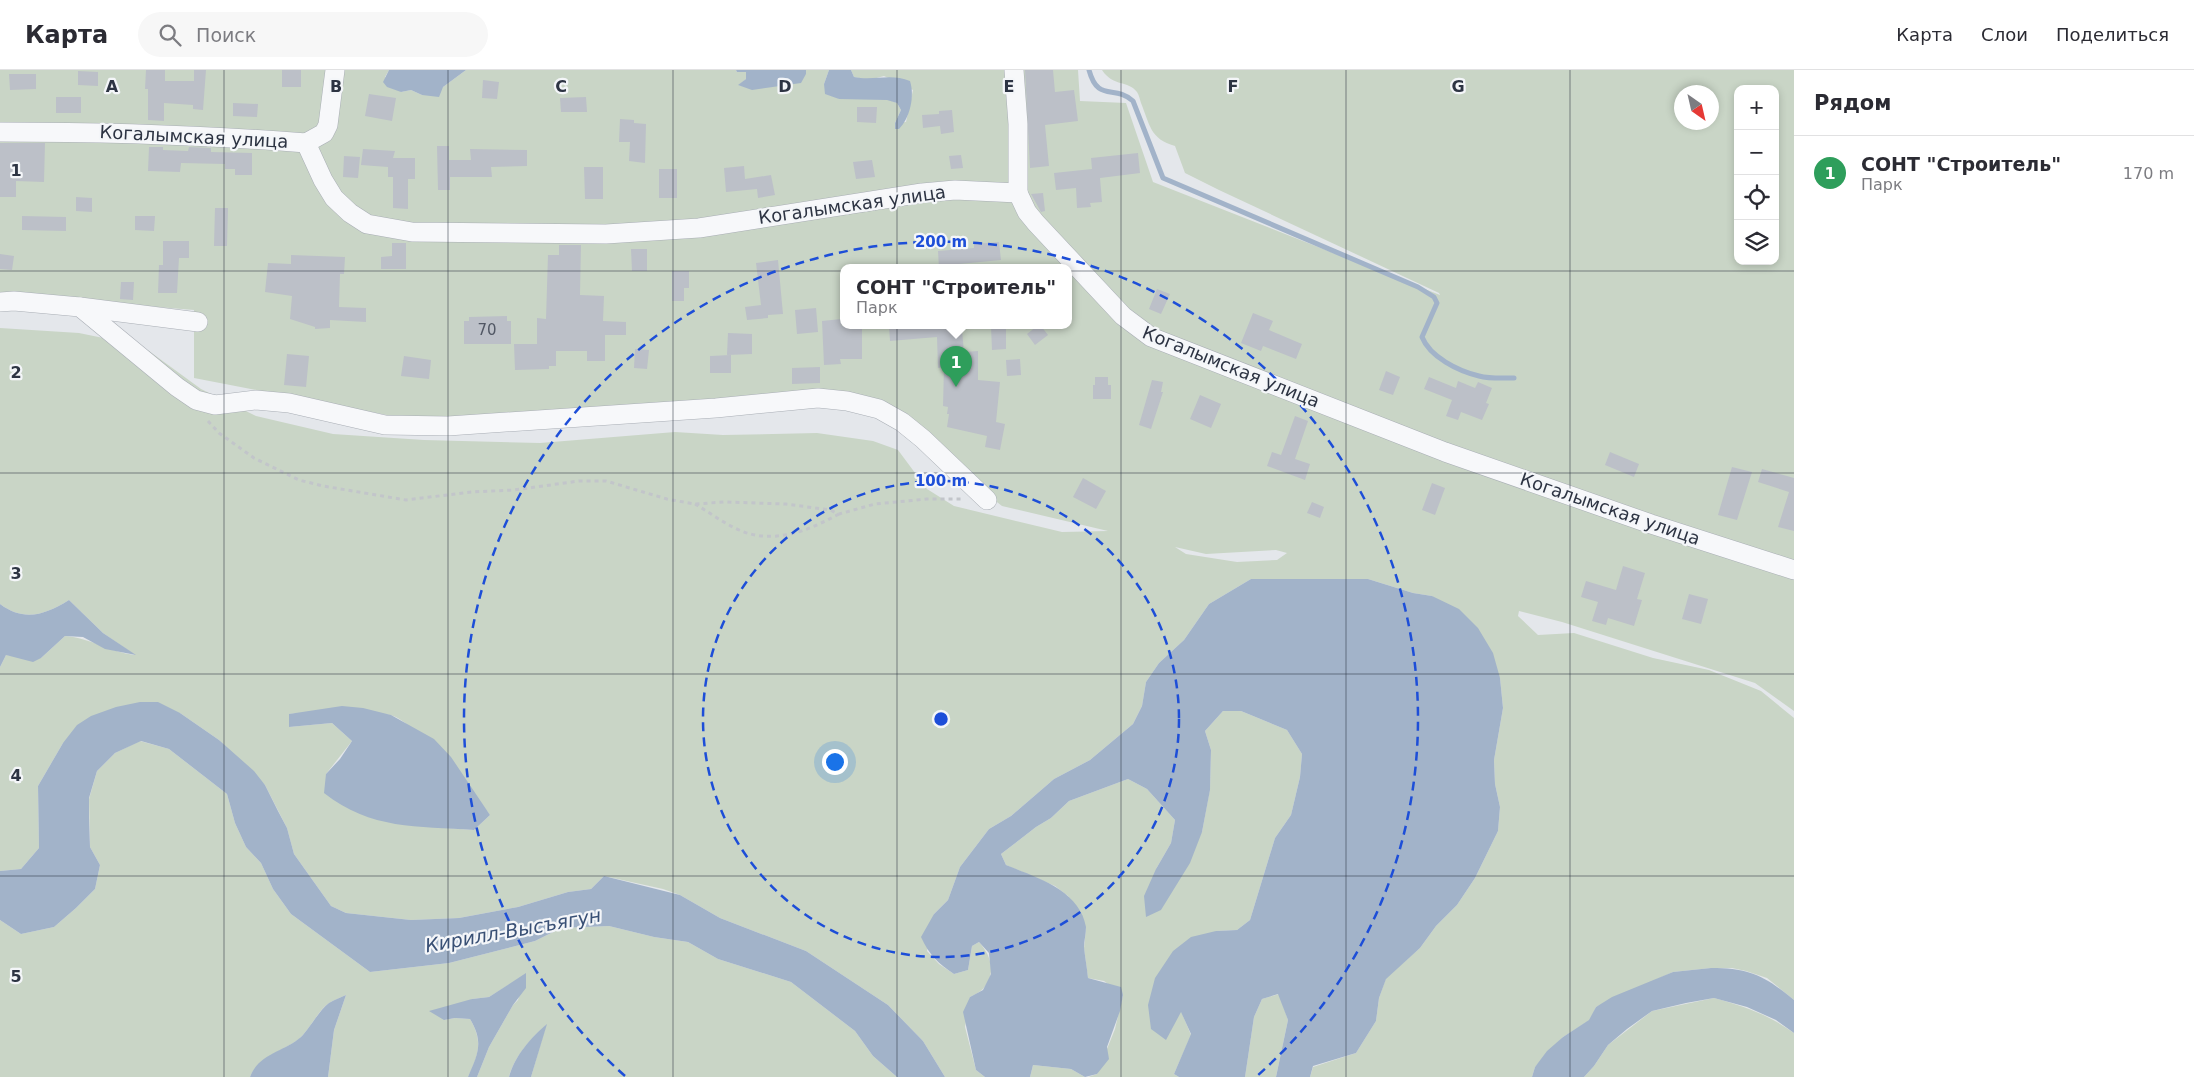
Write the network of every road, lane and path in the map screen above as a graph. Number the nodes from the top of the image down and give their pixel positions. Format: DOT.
graph roads {
  1 [pos="335,70"];
  2 [pos="1014,70"];
  3 [pos="0,132"];
  4 [pos="306,143"];
  5 [pos="1018,193"];
  6 [pos="0,302"];
  7 [pos="80,307"];
  8 [pos="198,322"];
  9 [pos="207,420"];
  10 [pos="987,500"];
  11 [pos="694,504"];
  12 [pos="839,514"];
  13 [pos="1794,570"];
  1 -- 4 [label="street"];
  2 -- 5 [label="street"];
  3 -- 4 [label="street, Когалымская улица"];
  4 -- 5 [label="street, Когалымская улица"];
  5 -- 13 [label="street, Когалымская улица"];
  6 -- 7 [label="street"];
  7 -- 8 [label="street"];
  7 -- 10 [label="street"];
  9 -- 11 [label="path"];
  10 -- 12 [label="path"];
  11 -- 12 [label="path"];
  11 -- 12 [label="path"];
}
